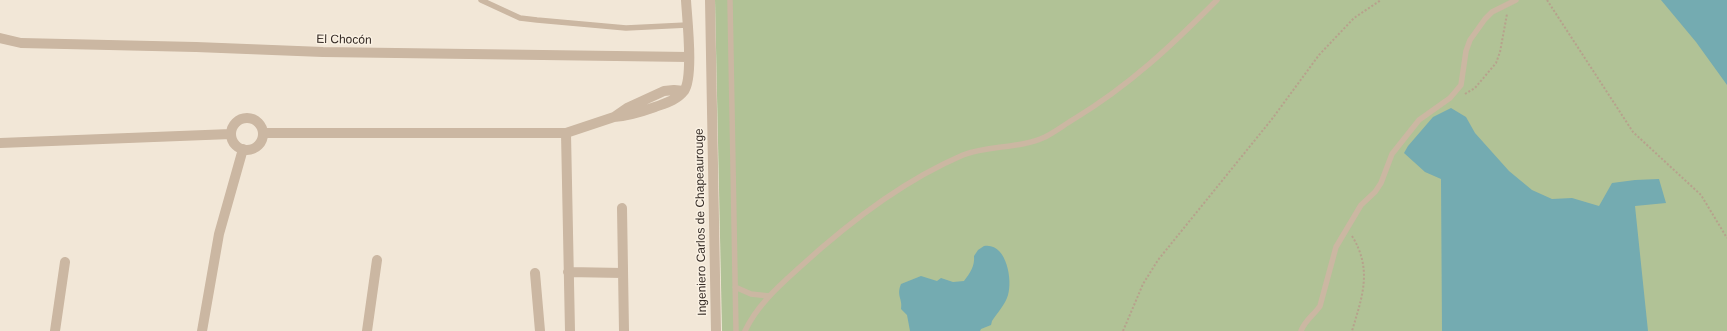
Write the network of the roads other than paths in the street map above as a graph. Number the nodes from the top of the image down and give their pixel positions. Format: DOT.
graph roads {
  1 [pos="481,0"];
  2 [pos="686,0"];
  3 [pos="710,0"];
  4 [pos="730,0"];
  5 [pos="1217,0"];
  6 [pos="1515,1"];
  7 [pos="687,25"];
  8 [pos="0,38"];
  9 [pos="689,61"];
  10 [pos="263,133"];
  11 [pos="566,133"];
  12 [pos="231,134"];
  13 [pos="0,143"];
  14 [pos="243,149"];
  15 [pos="622,208"];
  16 [pos="377,260"];
  17 [pos="65,262"];
  18 [pos="568,272"];
  19 [pos="623,273"];
  20 [pos="535,274"];
  21 [pos="735,287"];
  22 [pos="769,296"];
  23 [pos="55,331"];
  24 [pos="202,331"];
  25 [pos="367,331"];
  26 [pos="540,331"];
  27 [pos="570,331"];
  28 [pos="624,331"];
  29 [pos="716,331"];
  30 [pos="736,331"];
  31 [pos="745,331"];
  32 [pos="1301,331"];
  1 -- 7 [label="lane"];
  2 -- 7 [label="street"];
  3 -- 29 [label="street, Ingeniero Carlos de Chapeaurouge"];
  4 -- 21 [label="lane"];
  5 -- 22 [label="lane"];
  6 -- 32 [label="lane"];
  7 -- 9 [label="street"];
  8 -- 9 [label="street, El Chocón"];
  9 -- 11 [label="street"];
  10 -- 11 [label="street"];
  10 -- 12 [label="street"];
  10 -- 14 [label="street"];
  11 -- 18 [label="street"];
  12 -- 13 [label="street"];
  12 -- 14 [label="street"];
  14 -- 24 [label="street"];
  15 -- 19 [label="street"];
  16 -- 25 [label="street"];
  17 -- 23 [label="street"];
  18 -- 19 [label="street"];
  18 -- 27 [label="street"];
  19 -- 28 [label="street"];
  20 -- 26 [label="street"];
  21 -- 22 [label="lane"];
  21 -- 30 [label="lane"];
  22 -- 31 [label="lane"];
}
